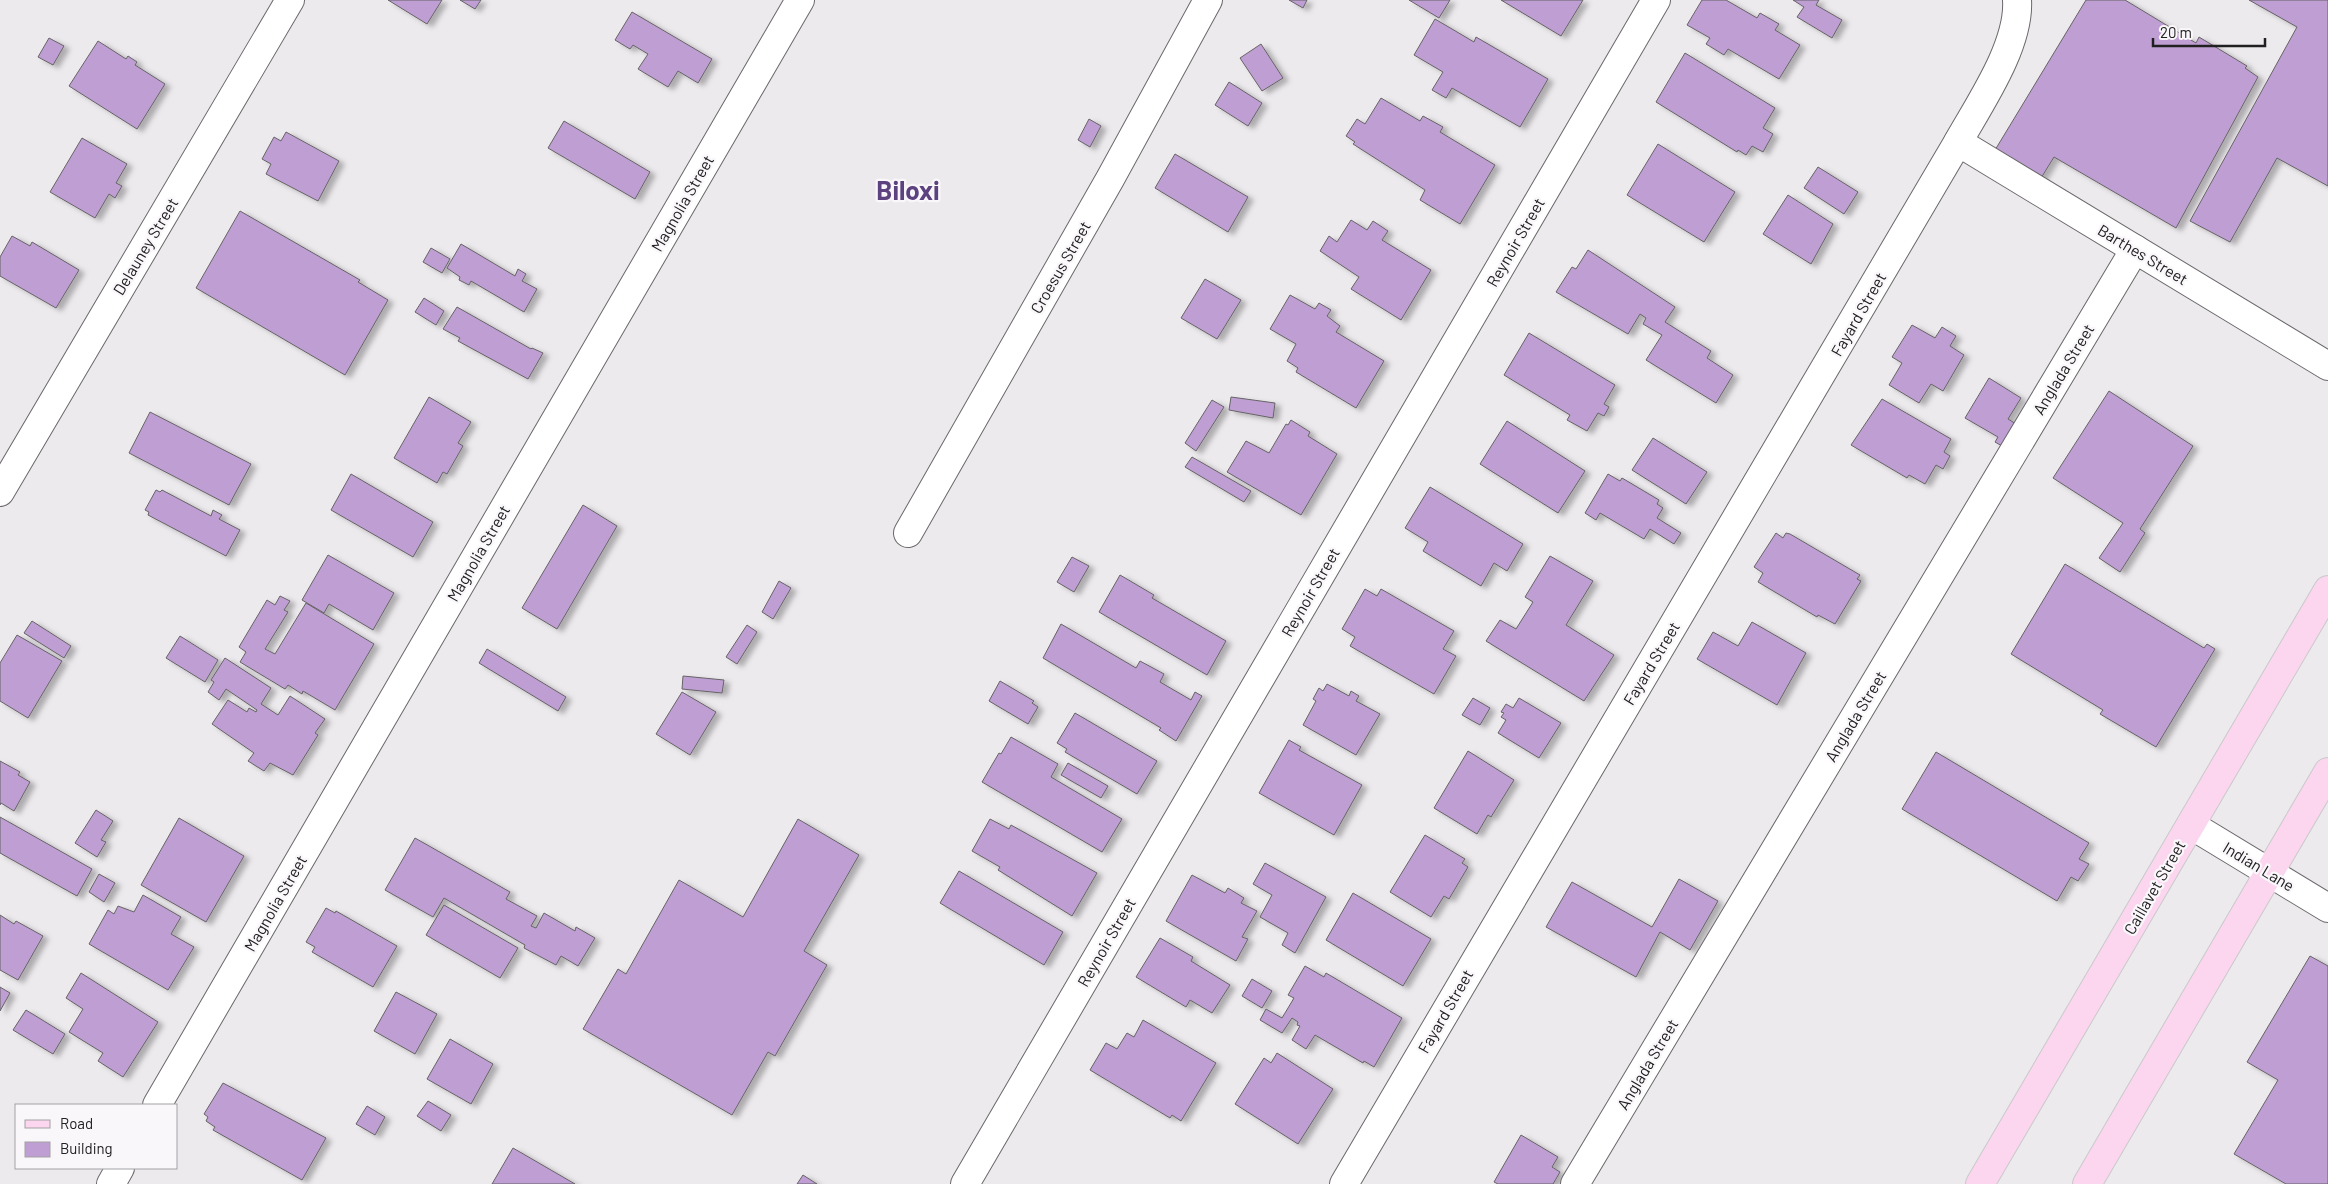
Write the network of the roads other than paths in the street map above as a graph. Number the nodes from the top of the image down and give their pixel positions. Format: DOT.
graph roads {
  1 [pos="290,0"];
  2 [pos="800,0"];
  3 [pos="1208,0"];
  4 [pos="1656,0"];
  5 [pos="2017,0"];
  6 [pos="1958,142"];
  7 [pos="2135,249"];
  8 [pos="2328,366"];
  9 [pos="0,492"];
  10 [pos="908,533"];
  11 [pos="2328,590"];
  12 [pos="2328,772"];
  13 [pos="2190,825"];
  14 [pos="2269,872"];
  15 [pos="2328,908"];
  16 [pos="158,1104"];
  17 [pos="119,1169"];
  18 [pos="111,1184"];
  19 [pos="965,1184"];
  20 [pos="1344,1184"];
  21 [pos="1575,1184"];
  22 [pos="1980,1184"];
  23 [pos="2087,1184"];
  1 -- 9 [label="street, Delauney Street"];
  2 -- 16 [label="street, Magnolia Street"];
  3 -- 10 [label="street, Croesus Street"];
  4 -- 19 [label="street, Reynoir Street"];
  5 -- 6 [label="street, Fayard Street"];
  6 -- 7 [label="street, Barthes Street"];
  6 -- 20 [label="street, Fayard Street"];
  7 -- 8 [label="street, Barthes Street"];
  7 -- 21 [label="street, Anglada Street"];
  11 -- 13 [label="main road, Caillavet Street"];
  12 -- 14 [label="main road"];
  13 -- 14 [label="street, Indian Lane"];
  13 -- 22 [label="main road, Caillavet Street"];
  14 -- 15 [label="street, Indian Lane"];
  14 -- 23 [label="main road"];
  17 -- 18 [label="street"];
}
